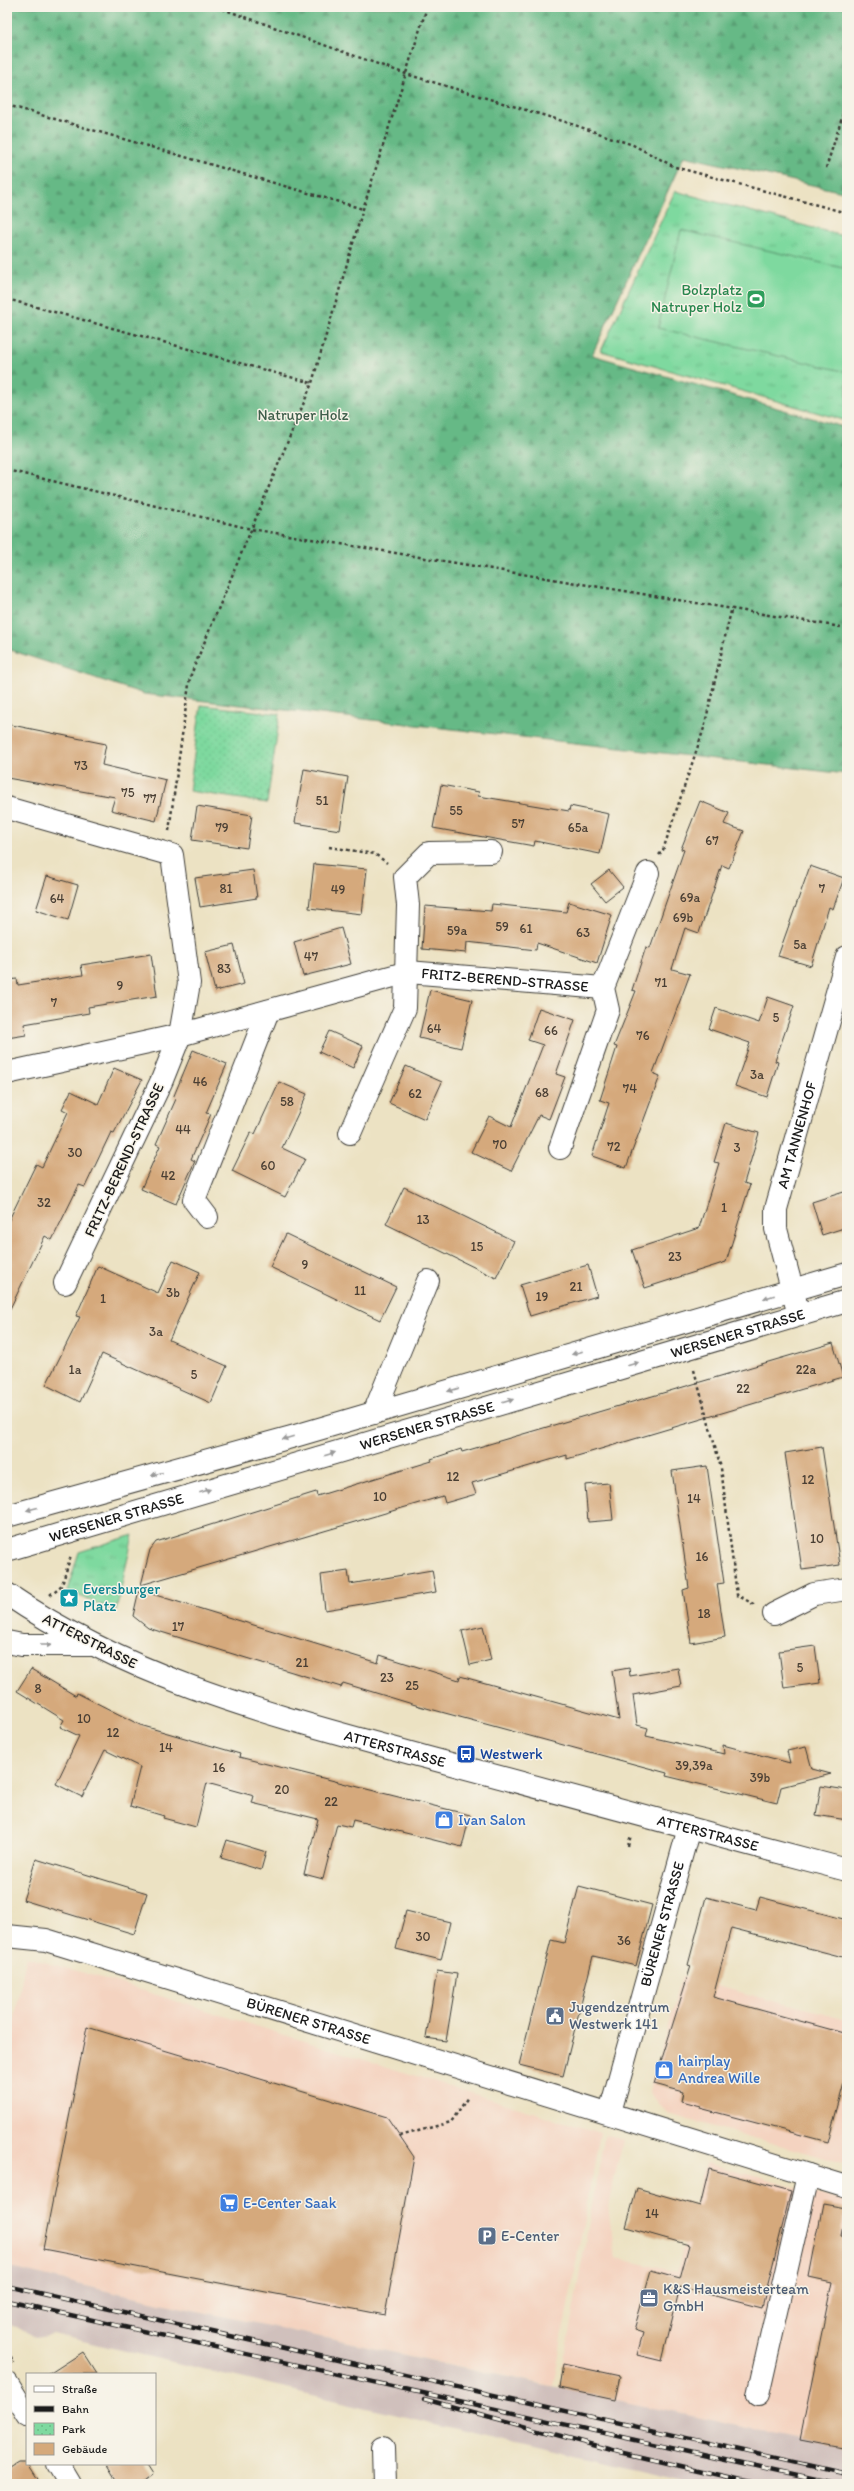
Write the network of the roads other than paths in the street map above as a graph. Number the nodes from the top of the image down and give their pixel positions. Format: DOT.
graph roads {
  1 [pos="7,808"];
  2 [pos="491,852"];
  3 [pos="648,872"];
  4 [pos="847,957"];
  5 [pos="408,972"];
  6 [pos="603,988"];
  7 [pos="268,1011"];
  8 [pos="180,1035"];
  9 [pos="7,1073"];
  10 [pos="350,1133"];
  11 [pos="560,1148"];
  12 [pos="207,1217"];
  13 [pos="847,1274"];
  14 [pos="428,1281"];
  15 [pos="65,1284"];
  16 [pos="792,1290"];
  17 [pos="847,1301"];
  18 [pos="800,1315"];
  19 [pos="374,1413"];
  20 [pos="7,1516"];
  21 [pos="7,1550"];
  22 [pos="847,1589"];
  23 [pos="7,1594"];
  24 [pos="774,1614"];
  25 [pos="7,1642"];
  26 [pos="90,1645"];
  27 [pos="689,1828"];
  28 [pos="847,1870"];
  29 [pos="7,1936"];
  30 [pos="610,2112"];
  31 [pos="808,2174"];
  32 [pos="847,2187"];
  33 [pos="11,2378"];
  34 [pos="758,2395"];
  35 [pos="26,2413"];
  36 [pos="383,2448"];
  37 [pos="59,2465"];
  38 [pos="70,2484"];
  39 [pos="384,2484"];
  1 -- 8 [label="street"];
  2 -- 5 [label="street, FRITZ-BEREND-STRASSE"];
  3 -- 6 [label="street, FRITZ-BEREND-STRASSE"];
  4 -- 16 [label="street, AM TANNENHOF"];
  5 -- 6 [label="street, FRITZ-BEREND-STRASSE"];
  5 -- 7 [label="street, FRITZ-BEREND-STRASSE"];
  5 -- 10 [label="street, FRITZ-BEREND-STRASSE"];
  6 -- 11 [label="street, FRITZ-BEREND-STRASSE"];
  7 -- 8 [label="street, FRITZ-BEREND-STRASSE"];
  7 -- 12 [label="street"];
  8 -- 9 [label="street, FRITZ-BEREND-STRASSE"];
  8 -- 15 [label="street, FRITZ-BEREND-STRASSE"];
  13 -- 16 [label="street, WERSENER STRASSE"];
  14 -- 19 [label="street"];
  16 -- 18 [label="street, AM TANNENHOF"];
  16 -- 19 [label="street, WERSENER STRASSE, one-way"];
  17 -- 18 [label="street, WERSENER STRASSE"];
  21 -- 18 [label="street, WERSENER STRASSE, one-way"];
  19 -- 20 [label="street, WERSENER STRASSE, one-way"];
  22 -- 24 [label="street"];
  23 -- 26 [label="street, ATTERSTRASSE"];
  25 -- 26 [label="street, one-way"];
  26 -- 27 [label="street, ATTERSTRASSE"];
  27 -- 28 [label="street, ATTERSTRASSE"];
  27 -- 30 [label="street, BÜRENER STRASSE"];
  29 -- 30 [label="street, BÜRENER STRASSE"];
  30 -- 31 [label="street, BÜRENER STRASSE"];
  31 -- 32 [label="street, BÜRENER STRASSE"];
  31 -- 34 [label="street"];
  33 -- 35 [label="street"];
  36 -- 39 [label="street"];
  37 -- 38 [label="street"];
}
